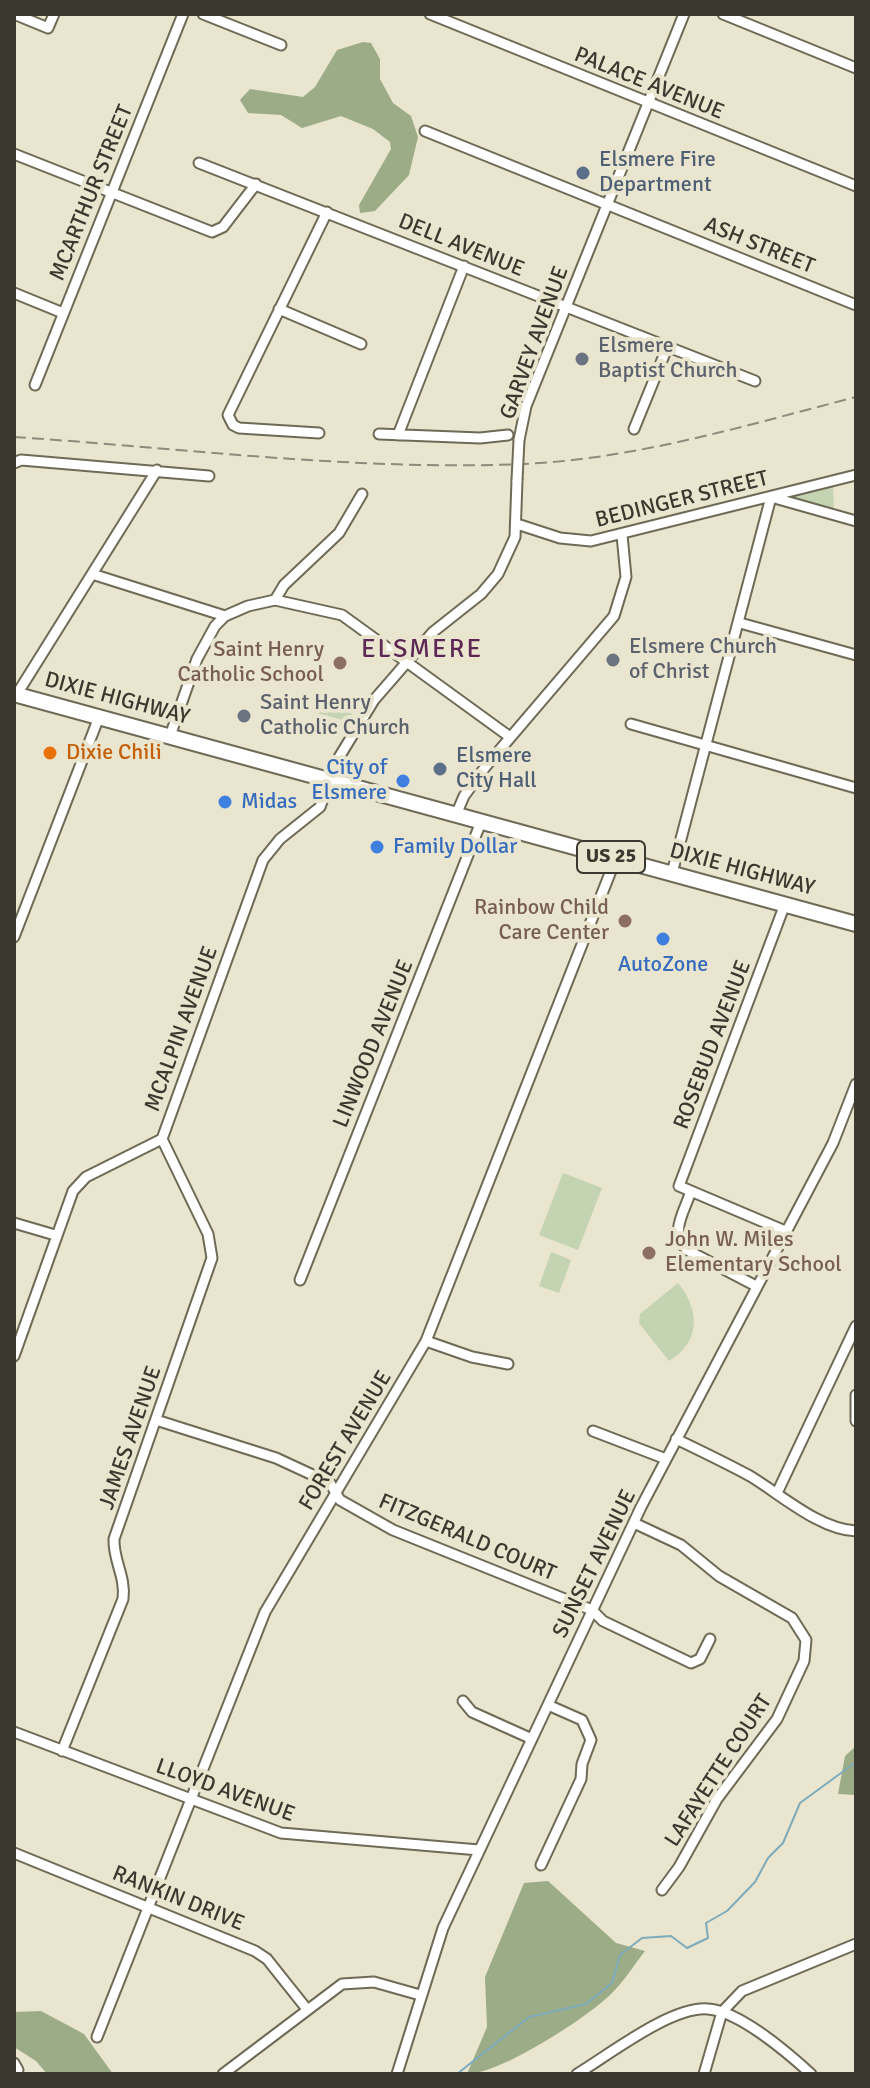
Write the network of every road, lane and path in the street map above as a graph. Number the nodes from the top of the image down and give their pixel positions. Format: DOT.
graph roads {
  1 [pos="14,14"];
  2 [pos="54,14"];
  3 [pos="183,14"];
  4 [pos="203,14"];
  5 [pos="430,14"];
  6 [pos="684,14"];
  7 [pos="723,14"];
  8 [pos="281,45"];
  9 [pos="856,68"];
  10 [pos="648,102"];
  11 [pos="425,131"];
  12 [pos="14,154"];
  13 [pos="199,163"];
  14 [pos="256,184"];
  15 [pos="856,186"];
  16 [pos="111,193"];
  17 [pos="607,205"];
  18 [pos="327,212"];
  19 [pos="464,266"];
  20 [pos="14,293"];
  21 [pos="856,305"];
  22 [pos="566,307"];
  23 [pos="279,309"];
  24 [pos="63,313"];
  25 [pos="361,344"];
  26 [pos="667,348"];
  27 [pos="755,381"];
  28 [pos="35,385"];
  29 [pos="634,429"];
  30 [pos="319,433"];
  31 [pos="379,434"];
  32 [pos="398,435"];
  33 [pos="508,435"];
  34 [pos="14,463"];
  35 [pos="157,470"];
  36 [pos="856,475"];
  37 [pos="209,476"];
  38 [pos="362,494"];
  39 [pos="771,497"];
  40 [pos="856,521"];
  41 [pos="517,524"];
  42 [pos="622,535"];
  43 [pos="92,574"];
  44 [pos="275,600"];
  45 [pos="225,616"];
  46 [pos="740,623"];
  47 [pos="856,655"];
  48 [pos="408,663"];
  49 [pos="16,694"];
  50 [pos="99,717"];
  51 [pos="631,724"];
  52 [pos="170,736"];
  53 [pos="510,737"];
  54 [pos="706,747"];
  55 [pos="330,781"];
  56 [pos="856,788"];
  57 [pos="456,815"];
  58 [pos="481,822"];
  59 [pos="616,858"];
  60 [pos="672,873"];
  61 [pos="785,904"];
  62 [pos="856,924"];
  63 [pos="14,937"];
  64 [pos="856,1084"];
  65 [pos="162,1139"];
  66 [pos="691,1191"];
  67 [pos="14,1223"];
  68 [pos="785,1231"];
  69 [pos="55,1235"];
  70 [pos="300,1280"];
  71 [pos="756,1286"];
  72 [pos="856,1326"];
  73 [pos="426,1341"];
  74 [pos="14,1356"];
  75 [pos="508,1364"];
  76 [pos="856,1395"];
  77 [pos="156,1420"];
  78 [pos="856,1421"];
  79 [pos="593,1431"];
  80 [pos="676,1439"];
  81 [pos="666,1459"];
  82 [pos="336,1493"];
  83 [pos="777,1493"];
  84 [pos="634,1523"];
  85 [pos="856,1531"];
  86 [pos="592,1610"];
  87 [pos="710,1639"];
  88 [pos="463,1701"];
  89 [pos="548,1705"];
  90 [pos="14,1732"];
  91 [pos="532,1739"];
  92 [pos="62,1751"];
  93 [pos="192,1800"];
  94 [pos="479,1850"];
  95 [pos="14,1853"];
  96 [pos="541,1865"];
  97 [pos="662,1890"];
  98 [pos="150,1908"];
  99 [pos="856,1944"];
  100 [pos="420,1995"];
  101 [pos="306,2008"];
  102 [pos="722,2012"];
  103 [pos="97,2037"];
  104 [pos="14,2063"];
  105 [pos="16,2074"];
  106 [pos="223,2074"];
  107 [pos="397,2074"];
  108 [pos="577,2074"];
  109 [pos="704,2074"];
  110 [pos="811,2074"];
  1 -- 2 [label="street"];
  3 -- 16 [label="street, MCARTHUR STREET"];
  4 -- 8 [label="street"];
  5 -- 10 [label="street, PALACE AVENUE"];
  6 -- 10 [label="street, GARVEY AVENUE"];
  7 -- 9 [label="street"];
  10 -- 15 [label="street, PALACE AVENUE"];
  10 -- 17 [label="street, GARVEY AVENUE"];
  11 -- 17 [label="street, ASH STREET"];
  12 -- 16 [label="street"];
  13 -- 14 [label="street, DELL AVENUE"];
  14 -- 16 [label="street"];
  14 -- 18 [label="street, DELL AVENUE"];
  16 -- 24 [label="street, MCARTHUR STREET"];
  17 -- 21 [label="street, ASH STREET"];
  17 -- 22 [label="street, GARVEY AVENUE"];
  18 -- 19 [label="street, DELL AVENUE"];
  18 -- 23 [label="street"];
  19 -- 22 [label="street, DELL AVENUE"];
  19 -- 32 [label="street"];
  20 -- 24 [label="street"];
  22 -- 26 [label="street, DELL AVENUE"];
  22 -- 41 [label="street, GARVEY AVENUE, bridge"];
  23 -- 25 [label="street"];
  23 -- 30 [label="street"];
  24 -- 28 [label="street, MCARTHUR STREET"];
  26 -- 27 [label="street, DELL AVENUE"];
  26 -- 29 [label="street"];
  31 -- 32 [label="street"];
  32 -- 33 [label="street"];
  34 -- 35 [label="street"];
  35 -- 37 [label="street"];
  35 -- 43 [label="street"];
  36 -- 39 [label="street, BEDINGER STREET"];
  38 -- 44 [label="street"];
  39 -- 40 [label="street"];
  39 -- 42 [label="street, BEDINGER STREET"];
  39 -- 46 [label="street"];
  41 -- 42 [label="street, BEDINGER STREET"];
  41 -- 48 [label="street, GARVEY AVENUE"];
  42 -- 53 [label="street"];
  43 -- 45 [label="street"];
  43 -- 49 [label="street"];
  44 -- 45 [label="street"];
  44 -- 48 [label="street"];
  45 -- 52 [label="street"];
  46 -- 47 [label="street"];
  46 -- 54 [label="street"];
  48 -- 53 [label="street"];
  48 -- 55 [label="street, GARVEY AVENUE"];
  49 -- 50 [label="main road, DIXIE HIGHWAY / US 25"];
  50 -- 52 [label="main road, DIXIE HIGHWAY / US 25"];
  50 -- 63 [label="street"];
  51 -- 54 [label="street"];
  52 -- 55 [label="main road, DIXIE HIGHWAY / US 25"];
  53 -- 57 [label="street"];
  54 -- 56 [label="street"];
  54 -- 60 [label="street"];
  55 -- 57 [label="main road, DIXIE HIGHWAY / US 25"];
  55 -- 65 [label="street, MCALPIN AVENUE"];
  57 -- 58 [label="main road, DIXIE HIGHWAY / US 25"];
  58 -- 59 [label="main road, DIXIE HIGHWAY / US 25"];
  58 -- 70 [label="street, LINWOOD AVENUE"];
  59 -- 60 [label="main road, DIXIE HIGHWAY / US 25"];
  59 -- 73 [label="street, FOREST AVENUE"];
  60 -- 61 [label="main road, DIXIE HIGHWAY / US 25"];
  61 -- 62 [label="main road, DIXIE HIGHWAY / US 25"];
  61 -- 66 [label="street, ROSEBUD AVENUE"];
  64 -- 68 [label="street, SUNSET AVENUE"];
  65 -- 69 [label="street, MCALPIN AVENUE"];
  65 -- 77 [label="street, JAMES AVENUE"];
  66 -- 68 [label="street"];
  66 -- 71 [label="street"];
  67 -- 69 [label="street"];
  68 -- 71 [label="street, SUNSET AVENUE"];
  69 -- 74 [label="street, MCALPIN AVENUE"];
  71 -- 80 [label="street, SUNSET AVENUE"];
  72 -- 83 [label="street"];
  73 -- 75 [label="street"];
  73 -- 82 [label="street, FOREST AVENUE"];
  76 -- 78 [label="street"];
  77 -- 82 [label="street, FITZGERALD COURT"];
  77 -- 92 [label="street, JAMES AVENUE"];
  79 -- 81 [label="street"];
  80 -- 81 [label="street, SUNSET AVENUE"];
  80 -- 83 [label="street"];
  81 -- 84 [label="street, SUNSET AVENUE"];
  82 -- 86 [label="street, FITZGERALD COURT"];
  82 -- 93 [label="street, FOREST AVENUE"];
  83 -- 85 [label="street"];
  84 -- 86 [label="street, SUNSET AVENUE"];
  84 -- 97 [label="street, LAFAYETTE COURT"];
  86 -- 87 [label="street, FITZGERALD COURT"];
  86 -- 89 [label="street, SUNSET AVENUE"];
  88 -- 91 [label="street"];
  89 -- 91 [label="street, SUNSET AVENUE"];
  89 -- 96 [label="street"];
  90 -- 92 [label="street, LLOYD AVENUE"];
  91 -- 94 [label="street, SUNSET AVENUE"];
  92 -- 93 [label="street, LLOYD AVENUE"];
  93 -- 94 [label="street, LLOYD AVENUE"];
  93 -- 98 [label="street, FOREST AVENUE"];
  94 -- 100 [label="street, SUNSET AVENUE"];
  95 -- 98 [label="street, RANKIN DRIVE"];
  98 -- 101 [label="street, RANKIN DRIVE"];
  98 -- 103 [label="street, FOREST AVENUE"];
  99 -- 102 [label="street"];
  100 -- 101 [label="street"];
  100 -- 107 [label="street, SUNSET AVENUE"];
  101 -- 106 [label="street"];
  102 -- 108 [label="street"];
  102 -- 109 [label="street"];
  102 -- 110 [label="street"];
  104 -- 105 [label="street"];
}
